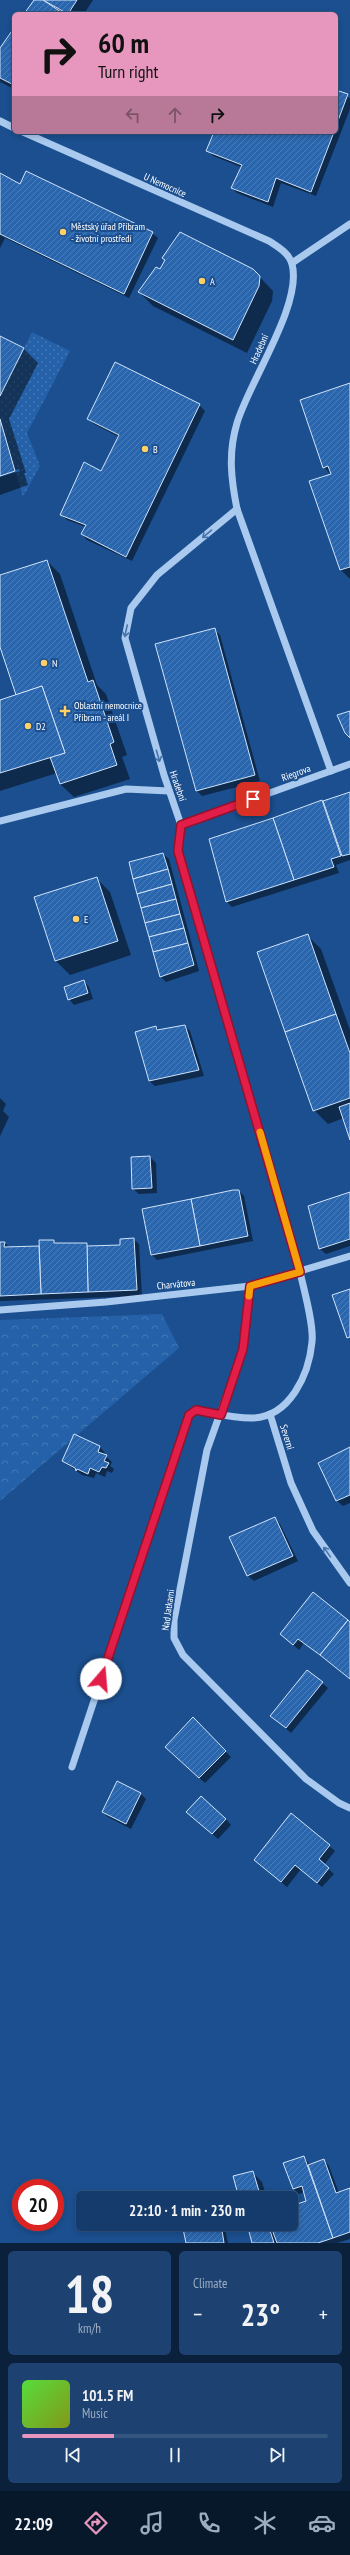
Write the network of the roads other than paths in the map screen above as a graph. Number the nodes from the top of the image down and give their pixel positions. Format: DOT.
graph roads {
  1 [pos="0,121"];
  2 [pos="12,127"];
  3 [pos="28,134"];
  4 [pos="350,224"];
  5 [pos="292,263"];
  6 [pos="237,509"];
  7 [pos="350,764"];
  8 [pos="331,771"];
  9 [pos="169,791"];
  10 [pos="0,821"];
  11 [pos="181,825"];
  12 [pos="350,1256"];
  13 [pos="300,1272"];
  14 [pos="250,1286"];
  15 [pos="0,1310"];
  16 [pos="270,1414"];
  17 [pos="221,1415"];
  18 [pos="350,1583"];
  19 [pos="72,1767"];
  20 [pos="350,1808"];
  1 -- 2 [label="street"];
  3 -- 5 [label="street, U Nemocnice"];
  4 -- 5 [label="street"];
  5 -- 6 [label="street, Hradební"];
  6 -- 8 [label="street, Hradební"];
  6 -- 9 [label="street, Hradební, one-way"];
  7 -- 8 [label="street, Riegrova"];
  8 -- 11 [label="street, Riegrova"];
  9 -- 10 [label="street"];
  9 -- 11 [label="street, Hradební"];
  11 -- 13 [label="street, Hradební"];
  12 -- 13 [label="street, Charvátova"];
  13 -- 14 [label="street, Charvátova"];
  13 -- 16 [label="street, Severní"];
  14 -- 15 [label="street, Charvátova"];
  14 -- 17 [label="street, Nad Jatkami"];
  16 -- 17 [label="street"];
  18 -- 16 [label="street, Severní, one-way"];
  17 -- 19 [label="street"];
  17 -- 20 [label="street, Nad Jatkami"];
}
